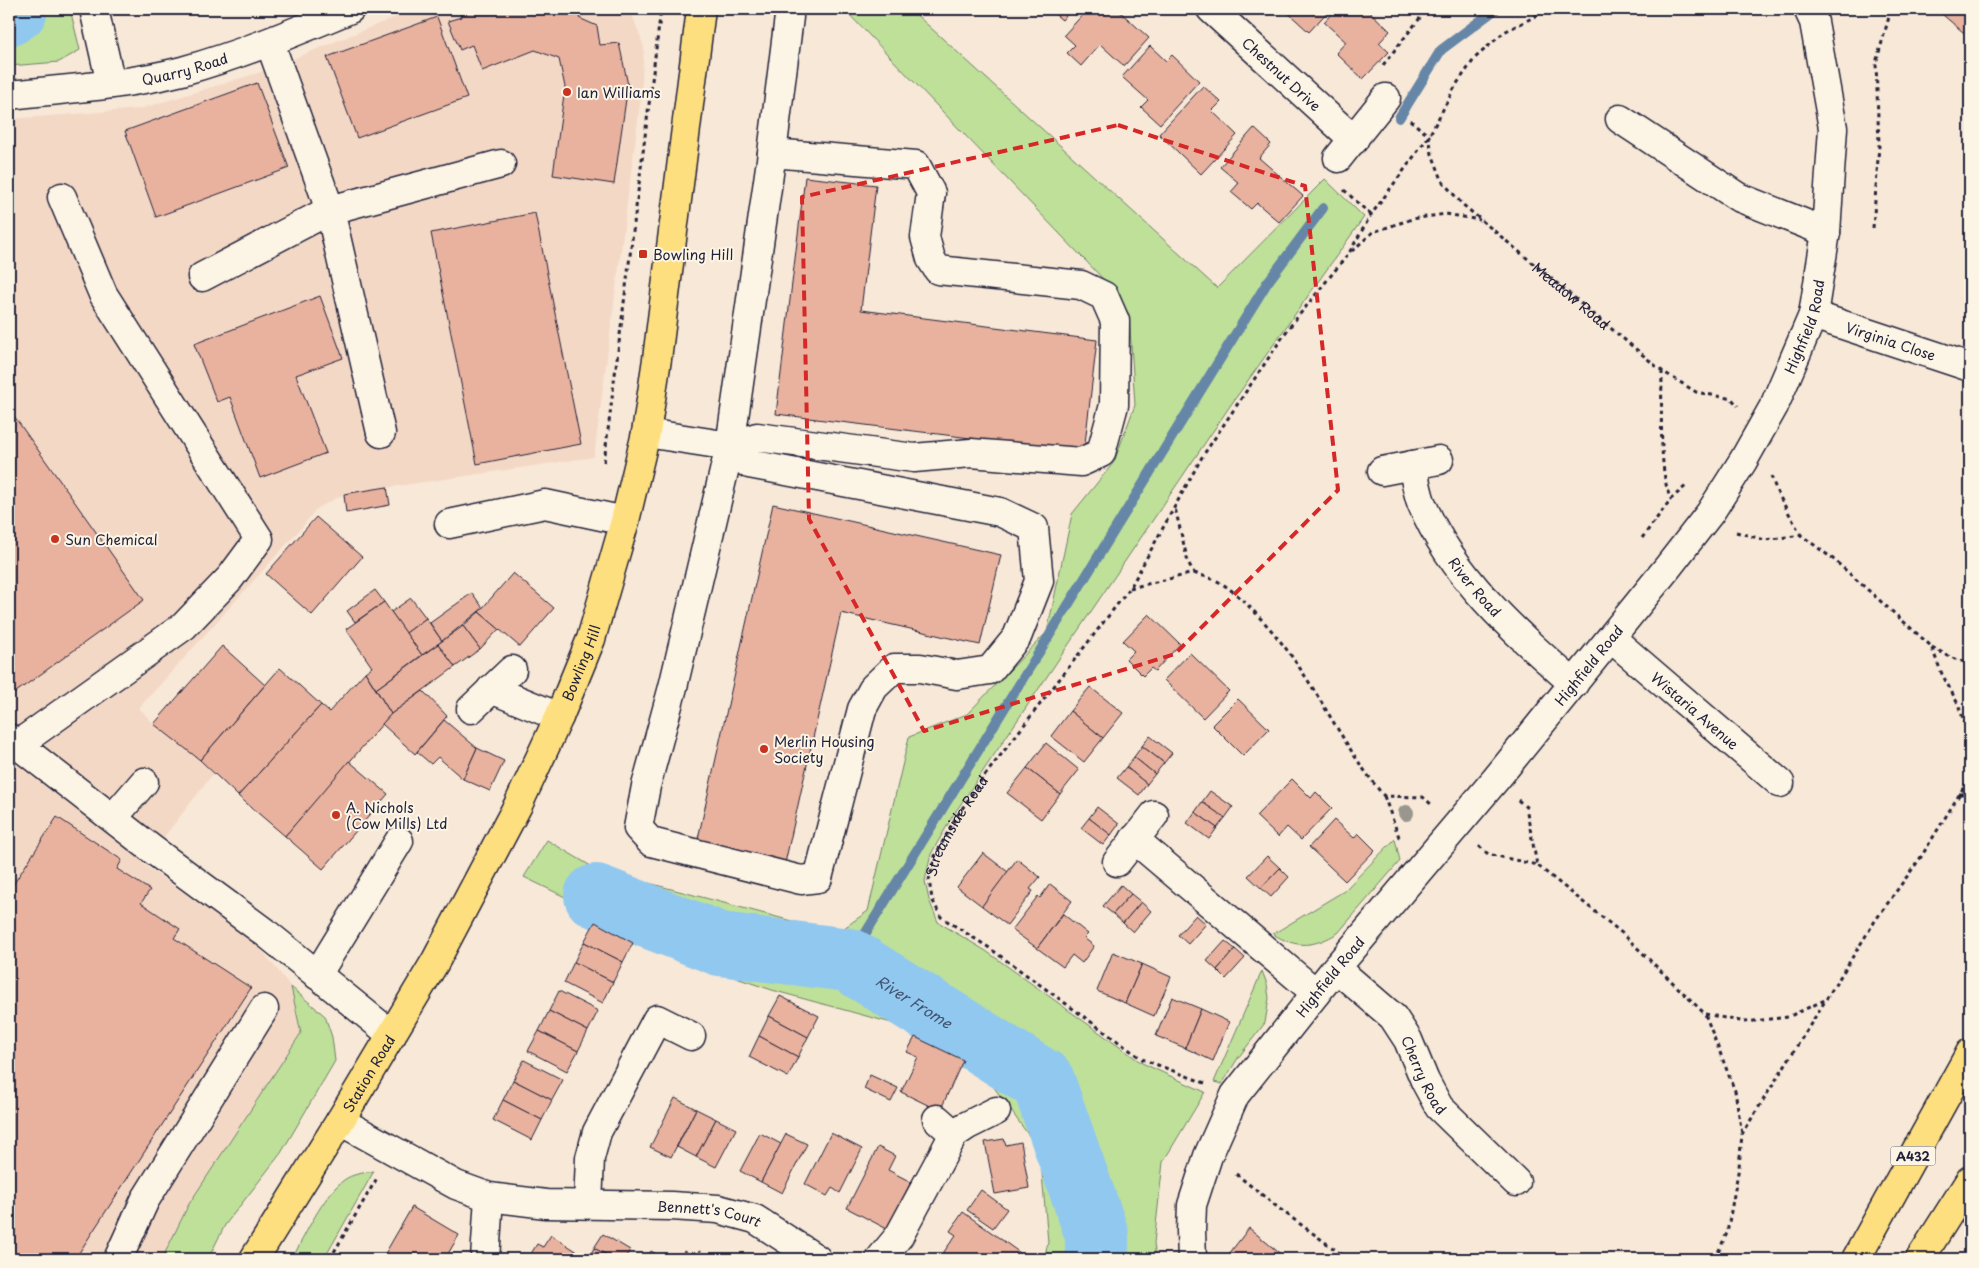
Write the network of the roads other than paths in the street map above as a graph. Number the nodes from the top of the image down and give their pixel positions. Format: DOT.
graph roads {
  1 [pos="94,9"];
  2 [pos="350,9"];
  3 [pos="701,9"];
  4 [pos="1211,9"];
  5 [pos="1808,9"];
  6 [pos="789,17"];
  7 [pos="270,43"];
  8 [pos="111,84"];
  9 [pos="9,95"];
  10 [pos="1386,98"];
  11 [pos="1620,120"];
  12 [pos="772,153"];
  13 [pos="501,164"];
  14 [pos="62,197"];
  15 [pos="330,210"];
  16 [pos="1826,232"];
  17 [pos="202,277"];
  18 [pos="1812,315"];
  19 [pos="1970,367"];
  20 [pos="646,432"];
  21 [pos="381,433"];
  22 [pos="730,446"];
  23 [pos="1439,460"];
  24 [pos="1412,465"];
  25 [pos="1382,472"];
  26 [pos="625,521"];
  27 [pos="449,524"];
  28 [pos="1611,638"];
  29 [pos="512,670"];
  30 [pos="1574,684"];
  31 [pos="491,690"];
  32 [pos="471,710"];
  33 [pos="560,717"];
  34 [pos="13,741"];
  35 [pos="144,782"];
  36 [pos="1780,782"];
  37 [pos="1154,815"];
  38 [pos="113,818"];
  39 [pos="1134,839"];
  40 [pos="398,841"];
  41 [pos="1117,862"];
  42 [pos="476,885"];
  43 [pos="1336,968"];
  44 [pos="317,975"];
  45 [pos="1316,992"];
  46 [pos="264,1009"];
  47 [pos="392,1035"];
  48 [pos="691,1036"];
  49 [pos="1970,1054"];
  50 [pos="996,1111"];
  51 [pos="340,1121"];
  52 [pos="1970,1180"];
  53 [pos="1516,1182"];
  54 [pos="489,1197"];
  55 [pos="588,1204"];
  56 [pos="118,1259"];
  57 [pos="254,1259"];
  58 [pos="485,1259"];
  59 [pos="817,1259"];
  60 [pos="880,1259"];
  61 [pos="1192,1259"];
  62 [pos="1856,1259"];
  63 [pos="1920,1259"];
  1 -- 8 [label="street"];
  2 -- 7 [label="street, Quarry Road"];
  3 -- 20 [label="main road, Bowling Hill"];
  4 -- 10 [label="street, Chestnut Drive"];
  5 -- 16 [label="street, Highfield Road"];
  6 -- 12 [label="street"];
  7 -- 8 [label="street, Quarry Road"];
  7 -- 15 [label="street"];
  8 -- 9 [label="street, Quarry Road"];
  11 -- 16 [label="street"];
  12 -- 22 [label="street"];
  12 -- 22 [label="street"];
  13 -- 15 [label="street"];
  14 -- 34 [label="street"];
  15 -- 17 [label="street"];
  15 -- 21 [label="street"];
  16 -- 18 [label="street, Highfield Road"];
  18 -- 19 [label="street, Virginia Close"];
  18 -- 28 [label="street, Highfield Road"];
  20 -- 22 [label="street"];
  20 -- 26 [label="main road, Bowling Hill"];
  22 -- 22 [label="street"];
  23 -- 24 [label="street"];
  24 -- 25 [label="street"];
  24 -- 30 [label="street, River Road"];
  26 -- 27 [label="street"];
  26 -- 33 [label="main road, Bowling Hill"];
  28 -- 30 [label="street, Highfield Road"];
  28 -- 36 [label="street, Wistaria Avenue"];
  29 -- 31 [label="street"];
  30 -- 43 [label="street, Highfield Road"];
  31 -- 32 [label="street"];
  31 -- 33 [label="street"];
  33 -- 42 [label="main road, Bowling Hill"];
  34 -- 38 [label="street"];
  35 -- 38 [label="street"];
  37 -- 39 [label="street"];
  38 -- 44 [label="street"];
  39 -- 41 [label="street"];
  39 -- 45 [label="street"];
  40 -- 44 [label="street"];
  42 -- 47 [label="main road, Station Road"];
  43 -- 45 [label="street, Highfield Road"];
  43 -- 53 [label="street, Cherry Road"];
  44 -- 47 [label="street"];
  45 -- 61 [label="street, Highfield Road"];
  46 -- 56 [label="street"];
  47 -- 51 [label="main road, Station Road"];
  48 -- 55 [label="street"];
  49 -- 62 [label="main road, A432"];
  50 -- 60 [label="street"];
  51 -- 54 [label="street, Bennett's Court"];
  51 -- 57 [label="main road, Station Road"];
  52 -- 63 [label="main road"];
  54 -- 55 [label="street, Bennett's Court"];
  54 -- 58 [label="street"];
  55 -- 59 [label="street, Bennett's Court"];
}
